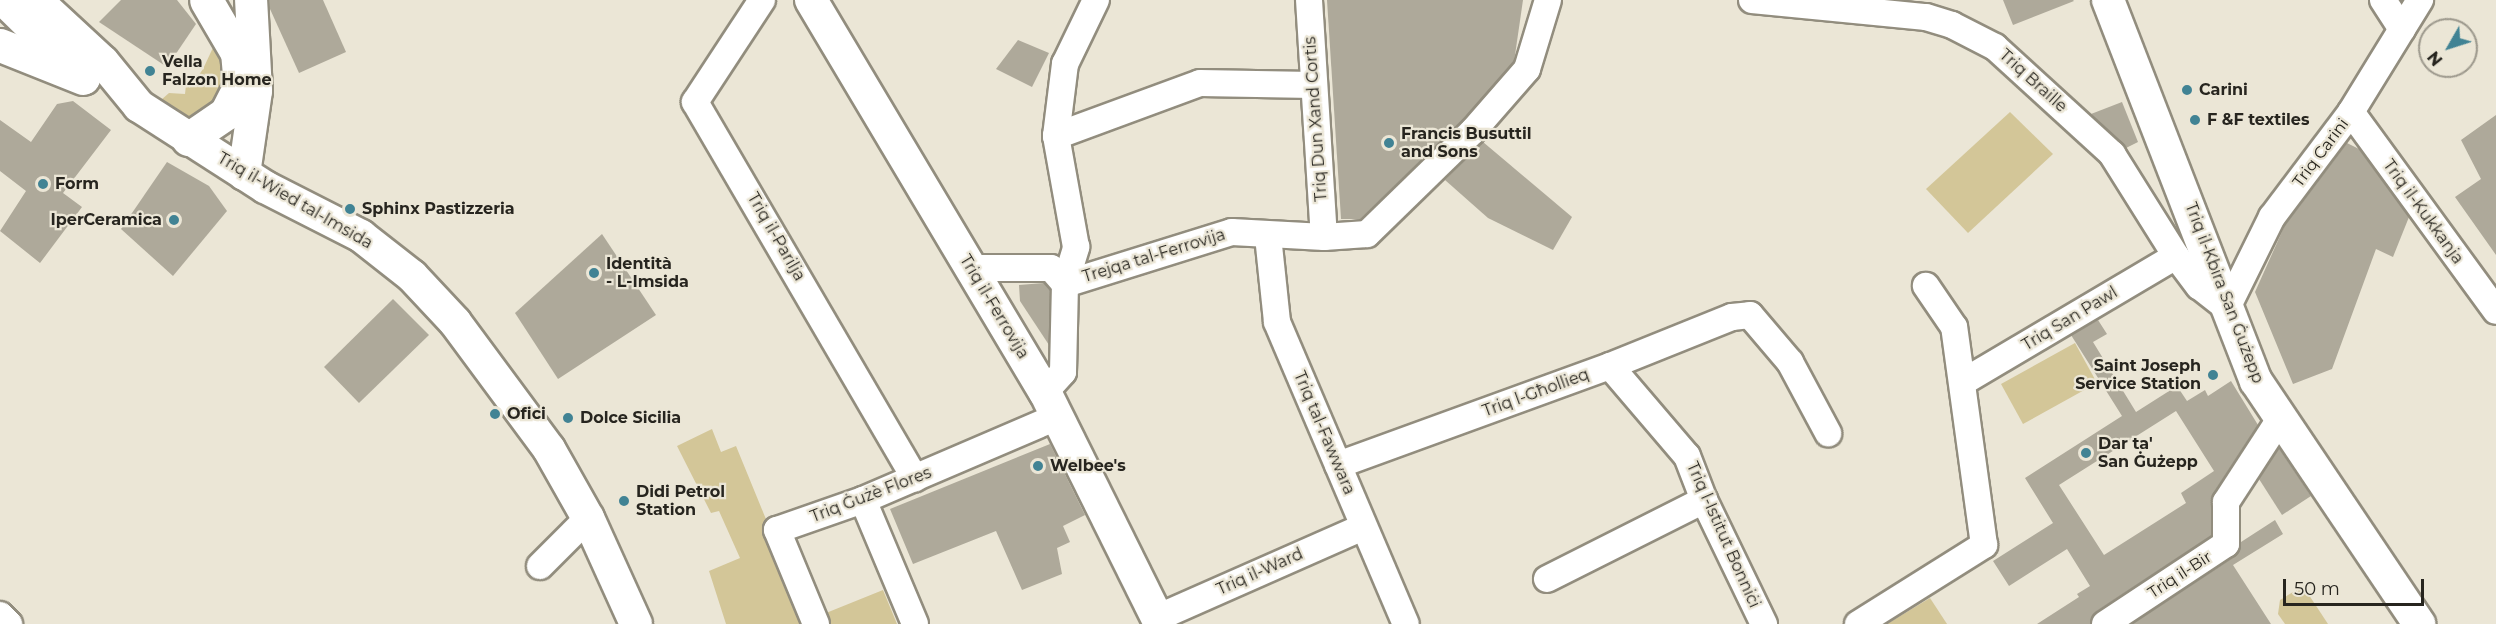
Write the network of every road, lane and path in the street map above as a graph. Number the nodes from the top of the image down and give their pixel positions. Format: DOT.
graph roads {
  1 [pos="4,0"];
  2 [pos="36,0"];
  3 [pos="206,0"];
  4 [pos="251,0"];
  5 [pos="762,0"];
  6 [pos="811,0"];
  7 [pos="1096,0"];
  8 [pos="1309,0"];
  9 [pos="1548,0"];
  10 [pos="1752,0"];
  11 [pos="2108,0"];
  12 [pos="2383,0"];
  13 [pos="2420,0"];
  14 [pos="2402,29"];
  15 [pos="0,45"];
  16 [pos="83,78"];
  17 [pos="1313,85"];
  18 [pos="129,97"];
  19 [pos="2351,112"];
  20 [pos="1056,136"];
  21 [pos="188,139"];
  22 [pos="244,174"];
  23 [pos="1268,236"];
  24 [pos="1324,237"];
  25 [pos="2176,256"];
  26 [pos="970,268"];
  27 [pos="1065,284"];
  28 [pos="1926,286"];
  29 [pos="2227,308"];
  30 [pos="2496,311"];
  31 [pos="1610,366"];
  32 [pos="1964,382"];
  33 [pos="1051,405"];
  34 [pos="2280,419"];
  35 [pos="1828,433"];
  36 [pos="1338,465"];
  37 [pos="915,479"];
  38 [pos="863,500"];
  39 [pos="1704,500"];
  40 [pos="588,518"];
  41 [pos="1363,527"];
  42 [pos="540,567"];
  43 [pos="1547,579"];
  44 [pos="0,615"];
  45 [pos="1158,621"];
  46 [pos="9,624"];
  47 [pos="636,624"];
  48 [pos="816,624"];
  49 [pos="915,624"];
  50 [pos="1406,624"];
  51 [pos="1764,624"];
  52 [pos="1858,624"];
  53 [pos="2105,624"];
  54 [pos="2419,624"];
  1 -- 16 [label="main road, Triq il-Wied tal-Imsida"];
  2 -- 18 [label="main road, Triq il-Wied tal-Imsida"];
  3 -- 21 [label="highway"];
  4 -- 22 [label="main road"];
  5 -- 37 [label="street, Triq il-Parilja"];
  6 -- 26 [label="main road, Triq il-Ferrovija"];
  7 -- 20 [label="street"];
  8 -- 17 [label="street, Triq Dun Xand Cortis"];
  9 -- 24 [label="street, Trejqa tal-Ferrovija"];
  10 -- 25 [label="street, Triq Braille"];
  11 -- 29 [label="main road, Triq il-Kbira San Ġużepp"];
  12 -- 14 [label="street"];
  13 -- 14 [label="street, Triq Carini"];
  14 -- 19 [label="street, Triq Carini"];
  15 -- 16 [label="highway"];
  16 -- 18 [label="main road, Triq il-Wied tal-Imsida"];
  17 -- 20 [label="street"];
  17 -- 24 [label="street, Triq Dun Xand Cortis"];
  18 -- 21 [label="main road, Triq il-Wied tal-Imsida"];
  19 -- 29 [label="street, Triq Carini"];
  19 -- 30 [label="street, Triq il-Kukkanja"];
  20 -- 27 [label="street"];
  21 -- 22 [label="main road, Triq il-Wied tal-Imsida"];
  22 -- 40 [label="main road, Triq il-Wied tal-Imsida"];
  23 -- 24 [label="street, Trejqa tal-Ferrovija"];
  23 -- 27 [label="street, Trejqa tal-Ferrovija"];
  23 -- 36 [label="street, Triq tal-Fawwara"];
  25 -- 29 [label="street, Triq Braille"];
  25 -- 32 [label="street, Triq San Pawl"];
  26 -- 27 [label="street, Trejqa tal-Ferrovija"];
  26 -- 33 [label="main road, Triq il-Ferrovija"];
  27 -- 33 [label="street"];
  28 -- 32 [label="street"];
  29 -- 34 [label="main road, Triq il-Kbira San Ġużepp"];
  31 -- 35 [label="street, Triq l-Għollieq"];
  31 -- 36 [label="street, Triq l-Għollieq"];
  31 -- 39 [label="street, Triq l-Istitut Bonniċi"];
  32 -- 52 [label="street"];
  33 -- 37 [label="street, Triq Ġużè Flores"];
  33 -- 45 [label="main road, Triq il-Ferrovija"];
  34 -- 53 [label="street, Triq il-Bir"];
  34 -- 54 [label="main road, Triq il-Kbira San Ġużepp"];
  36 -- 41 [label="street, Triq tal-Fawwara"];
  37 -- 38 [label="street, Triq Ġużè Flores"];
  38 -- 48 [label="street, Triq Ġużè Flores"];
  38 -- 49 [label="street"];
  39 -- 43 [label="street"];
  39 -- 51 [label="street, Triq l-Istitut Bonniċi"];
  40 -- 42 [label="street"];
  40 -- 47 [label="main road, Triq il-Wied tal-Imsida"];
  41 -- 45 [label="street, Triq il-Ward"];
  41 -- 50 [label="street, Triq tal-Fawwara"];
  44 -- 46 [label="street"];
}
